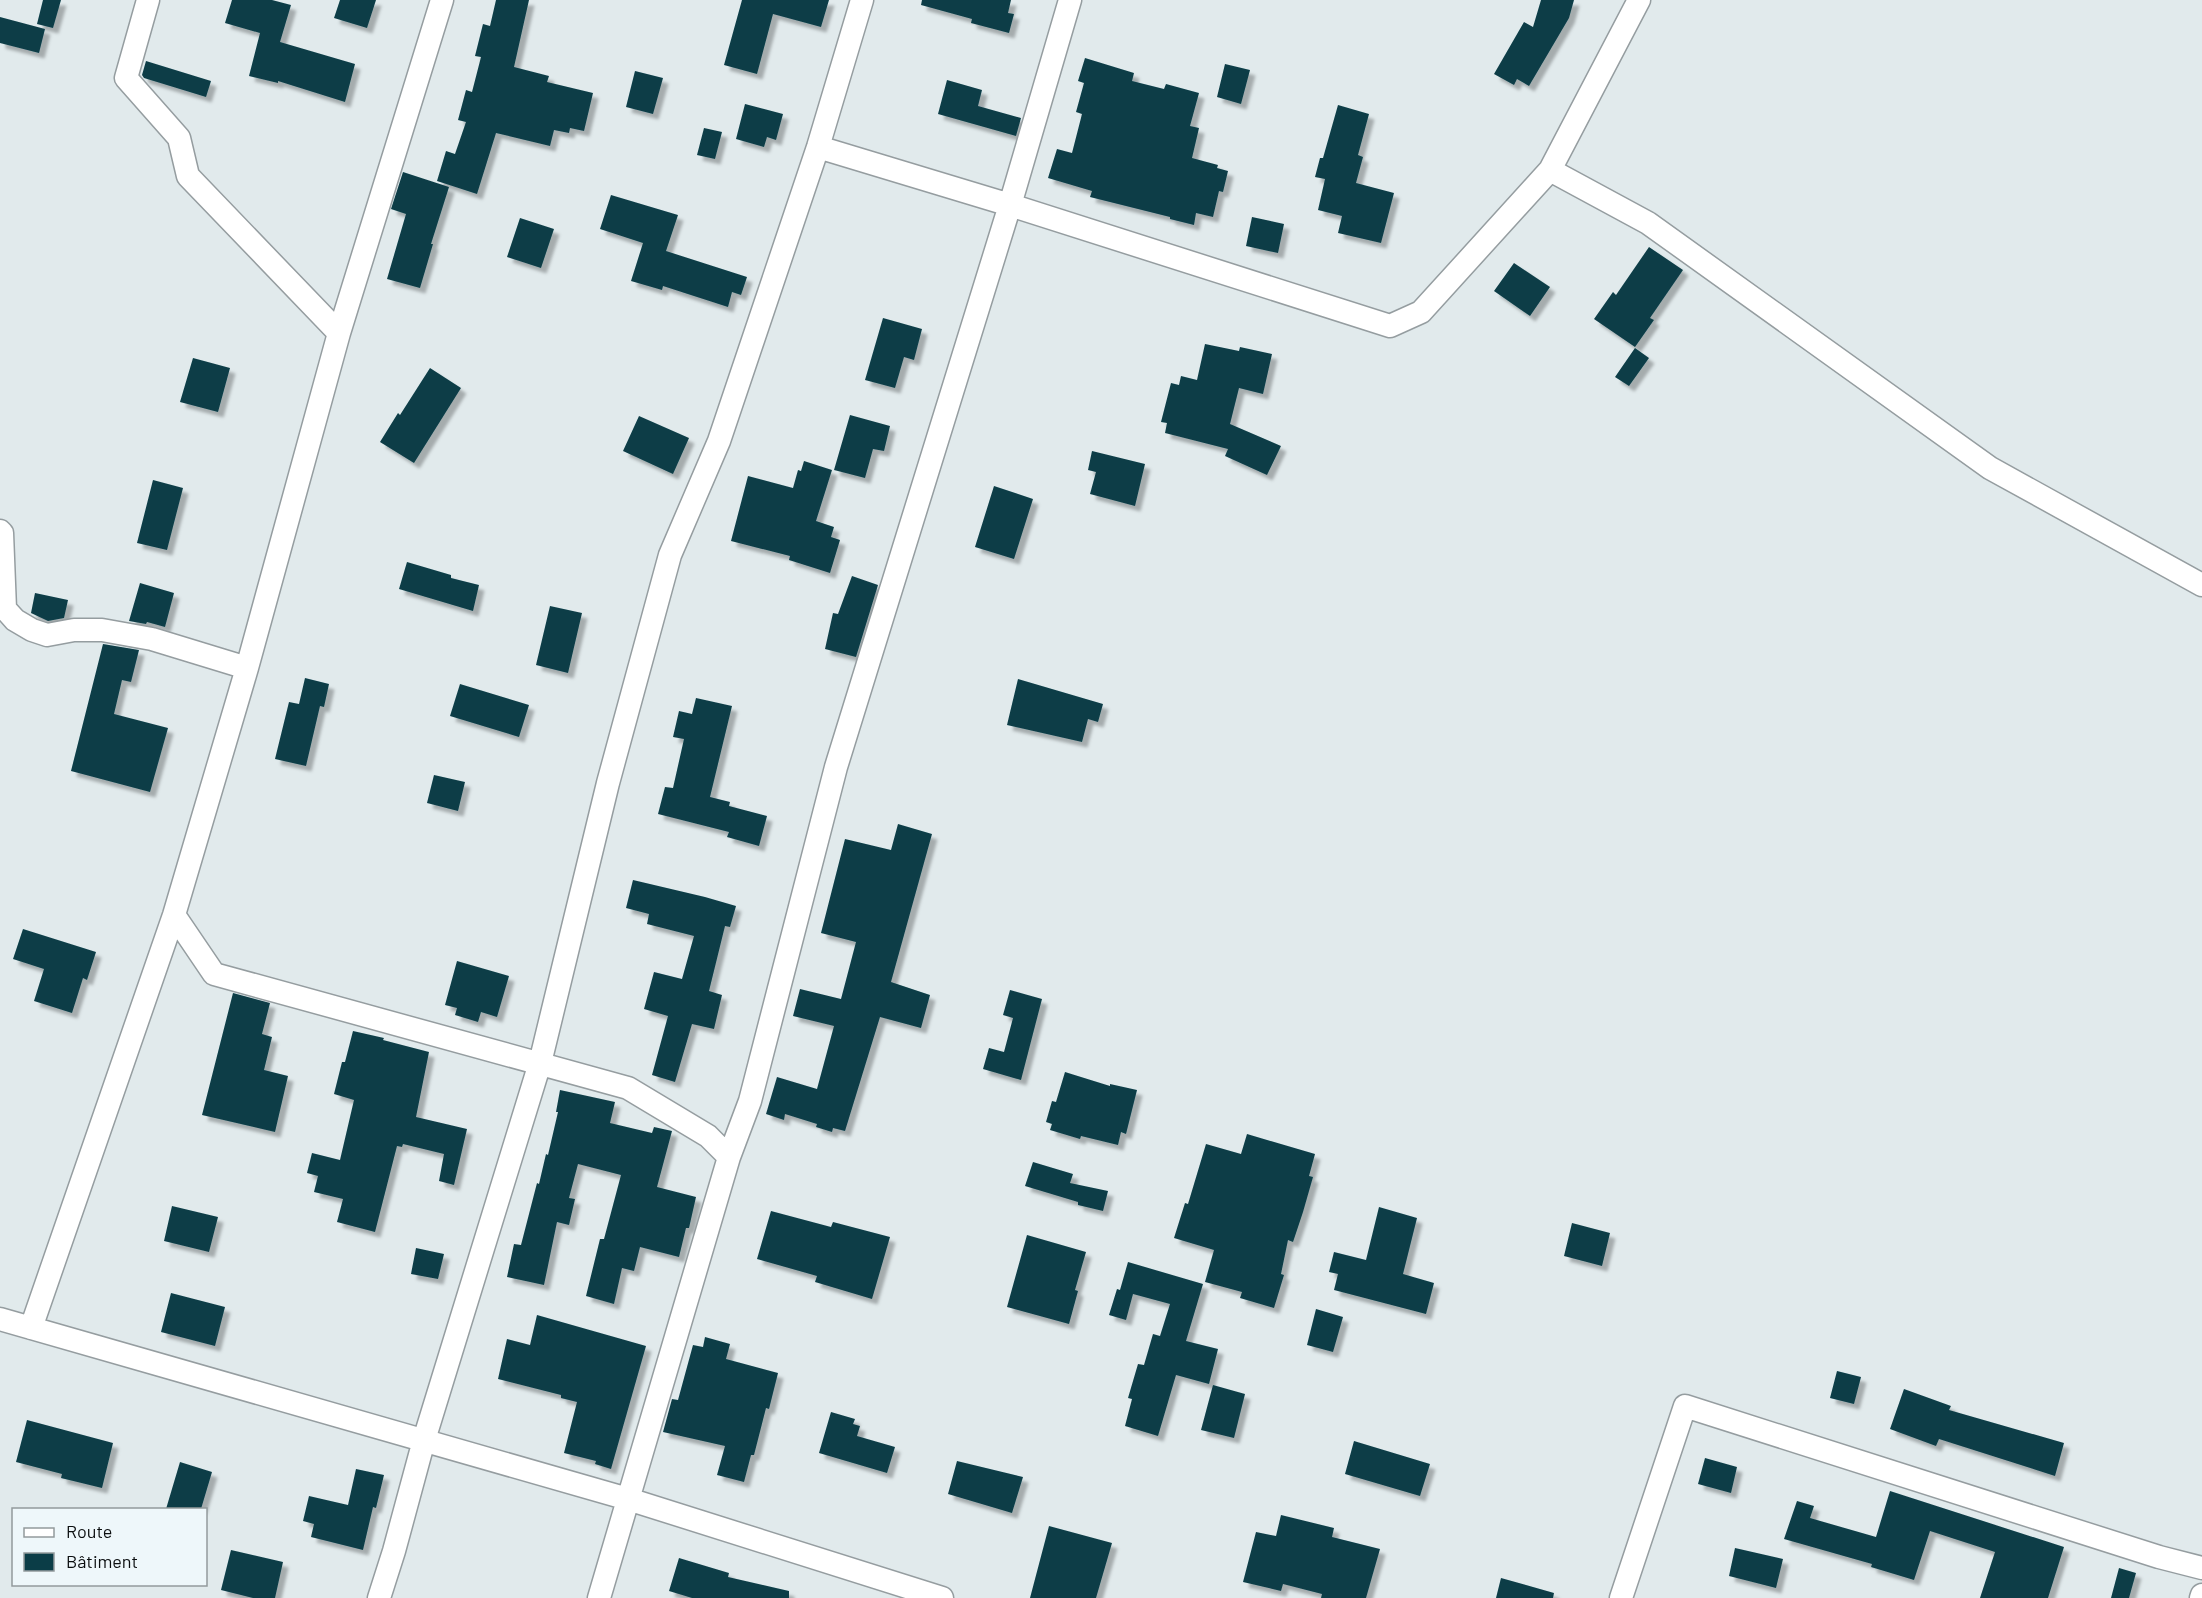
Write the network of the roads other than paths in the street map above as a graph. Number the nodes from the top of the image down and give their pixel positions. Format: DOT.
graph roads {
  1 [pos="148,0"];
  2 [pos="442,0"];
  3 [pos="862,0"];
  4 [pos="1070,0"];
  5 [pos="1639,0"];
  6 [pos="818,147"];
  7 [pos="1550,170"];
  8 [pos="1010,205"];
  9 [pos="339,333"];
  10 [pos="0,531"];
  11 [pos="2202,585"];
  12 [pos="247,668"];
  13 [pos="174,915"];
  14 [pos="540,1063"];
  15 [pos="729,1157"];
  16 [pos="0,1319"];
  17 [pos="32,1328"];
  18 [pos="423,1440"];
  19 [pos="628,1499"];
  20 [pos="2202,1568"];
  21 [pos="379,1598"];
  22 [pos="599,1598"];
  23 [pos="942,1598"];
  24 [pos="1621,1598"];
  1 -- 9 [label="street"];
  2 -- 9 [label="street"];
  3 -- 6 [label="street"];
  4 -- 8 [label="street"];
  5 -- 7 [label="street"];
  6 -- 8 [label="street"];
  6 -- 14 [label="street"];
  7 -- 8 [label="street"];
  7 -- 11 [label="street"];
  8 -- 15 [label="street"];
  9 -- 12 [label="street"];
  10 -- 12 [label="street"];
  12 -- 13 [label="street"];
  13 -- 14 [label="street"];
  13 -- 17 [label="street"];
  14 -- 15 [label="street"];
  14 -- 18 [label="street"];
  15 -- 19 [label="street"];
  16 -- 17 [label="street"];
  17 -- 18 [label="street"];
  18 -- 19 [label="street"];
  18 -- 21 [label="street"];
  19 -- 22 [label="street"];
  19 -- 23 [label="street"];
  20 -- 24 [label="street"];
}
